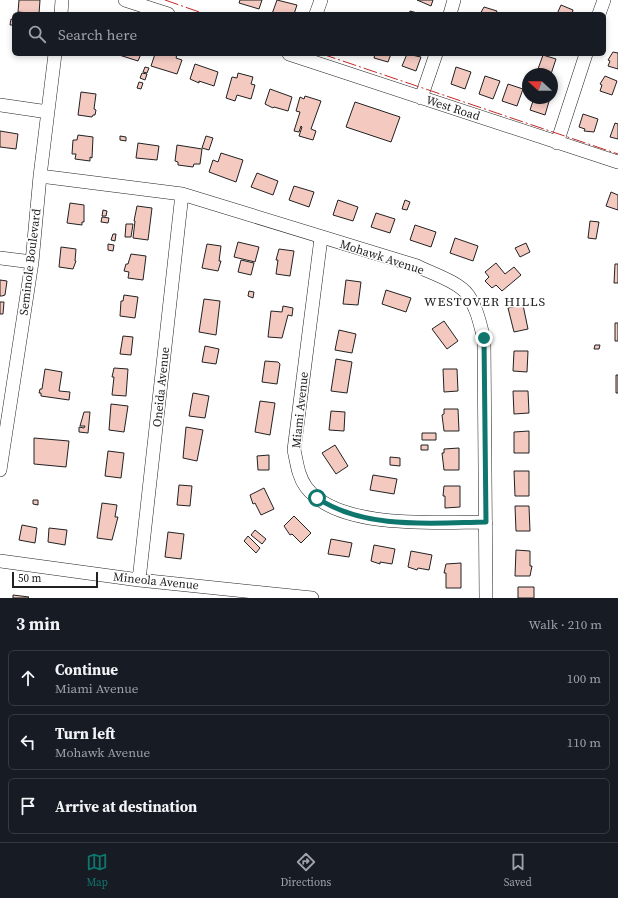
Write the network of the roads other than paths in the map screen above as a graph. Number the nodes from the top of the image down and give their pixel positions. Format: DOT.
graph roads {
  1 [pos="62,0"];
  2 [pos="125,0"];
  3 [pos="321,0"];
  4 [pos="454,0"];
  5 [pos="604,0"];
  6 [pos="61,12"];
  7 [pos="162,12"];
  8 [pos="317,12"];
  9 [pos="451,12"];
  10 [pos="600,12"];
  11 [pos="55,56"];
  12 [pos="302,56"];
  13 [pos="435,56"];
  14 [pos="585,56"];
  15 [pos="421,98"];
  16 [pos="0,105"];
  17 [pos="48,112"];
  18 [pos="556,143"];
  19 [pos="618,162"];
  20 [pos="40,176"];
  21 [pos="182,194"];
  22 [pos="321,238"];
  23 [pos="0,258"];
  24 [pos="32,262"];
  25 [pos="4,408"];
  26 [pos="0,470"];
  27 [pos="486,522"];
  28 [pos="0,561"];
  29 [pos="139,580"];
  30 [pos="272,596"];
  31 [pos="312,598"];
  32 [pos="486,598"];
  1 -- 6 [label="street"];
  2 -- 7 [label="street"];
  3 -- 8 [label="street"];
  4 -- 9 [label="street"];
  5 -- 10 [label="street"];
  11 -- 17 [label="street, Seminole Boulevard"];
  12 -- 15 [label="street, West Road"];
  13 -- 15 [label="street"];
  14 -- 18 [label="street"];
  15 -- 18 [label="street, West Road"];
  16 -- 17 [label="street"];
  17 -- 20 [label="street, Seminole Boulevard"];
  18 -- 19 [label="street, West Road"];
  20 -- 21 [label="street, Mohawk Avenue"];
  20 -- 24 [label="street, Seminole Boulevard"];
  21 -- 22 [label="street, Mohawk Avenue"];
  21 -- 29 [label="street, Oneida Avenue"];
  22 -- 27 [label="street, Mohawk Avenue"];
  22 -- 27 [label="street, Miami Avenue"];
  23 -- 24 [label="street"];
  24 -- 25 [label="street, Seminole Boulevard"];
  25 -- 26 [label="street, Seminole Boulevard"];
  27 -- 32 [label="street, Mohawk Avenue"];
  28 -- 29 [label="street, Mineola Avenue"];
  29 -- 30 [label="street, Mineola Avenue"];
  30 -- 31 [label="street, Mineola Avenue"];
}
